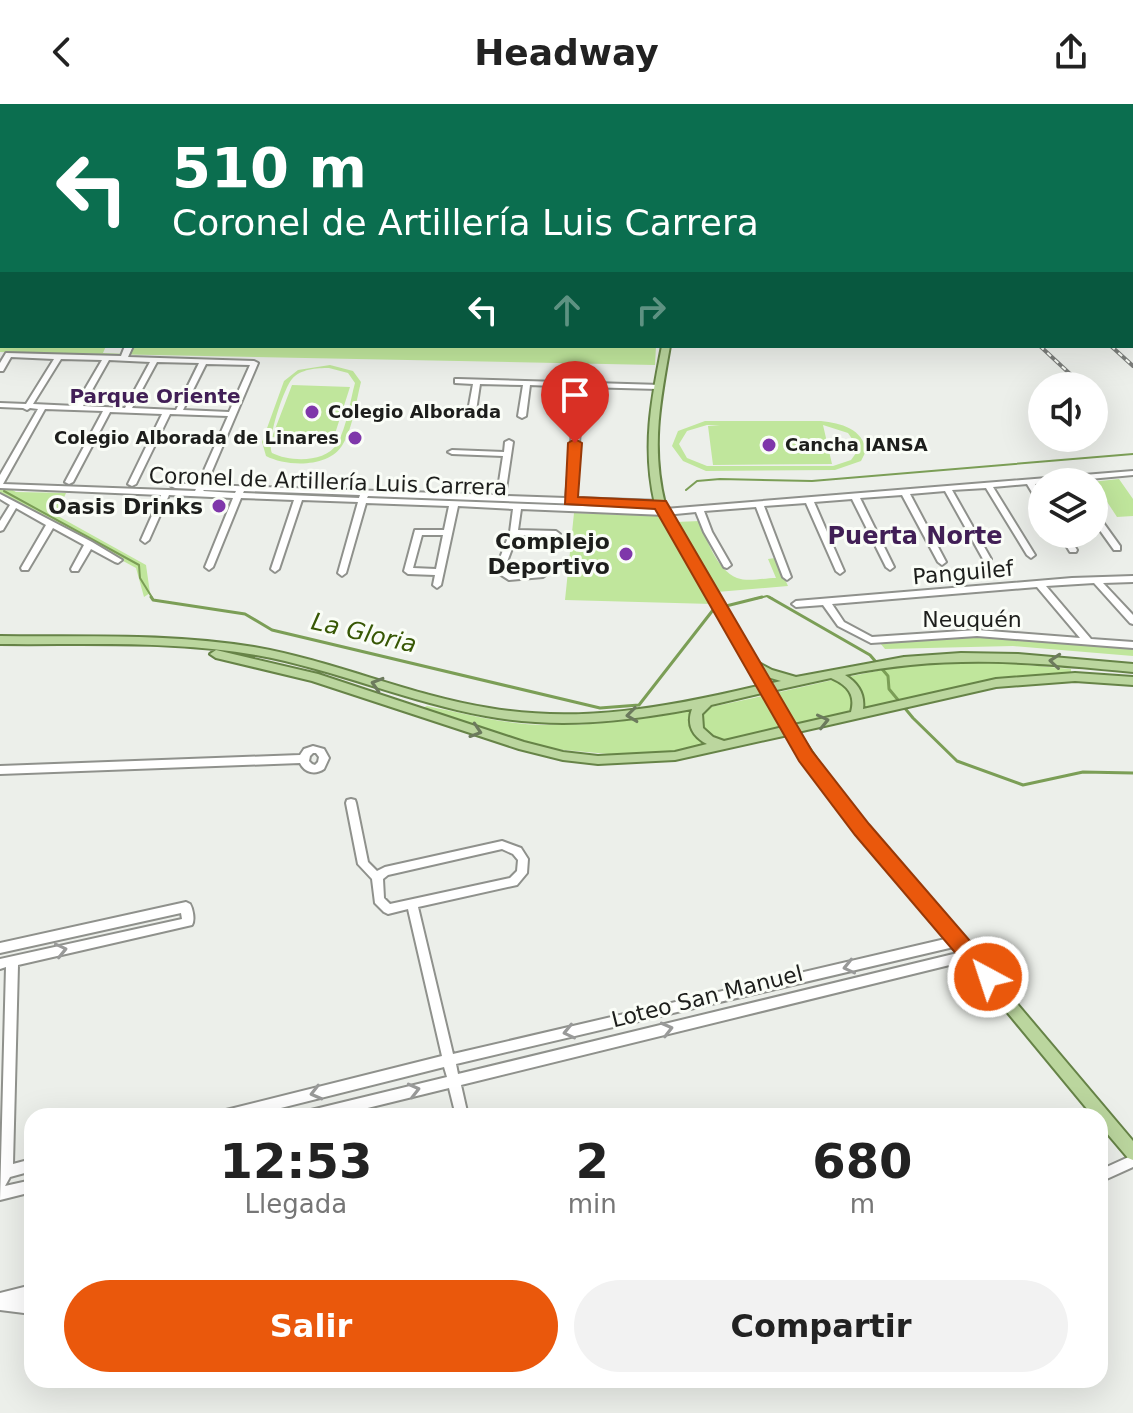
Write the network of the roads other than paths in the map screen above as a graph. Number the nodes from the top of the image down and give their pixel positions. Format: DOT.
graph roads {
  1 [pos="128,348"];
  2 [pos="666,348"];
  3 [pos="59,357"];
  4 [pos="107,358"];
  5 [pos="123,359"];
  6 [pos="155,360"];
  7 [pos="203,362"];
  8 [pos="0,369"];
  9 [pos="458,381"];
  10 [pos="477,382"];
  11 [pos="527,383"];
  12 [pos="580,385"];
  13 [pos="658,387"];
  14 [pos="0,405"];
  15 [pos="27,408"];
  16 [pos="42,408"];
  17 [pos="77,409"];
  18 [pos="107,410"];
  19 [pos="127,411"];
  20 [pos="472,411"];
  21 [pos="167,412"];
  22 [pos="178,413"];
  23 [pos="232,414"];
  24 [pos="522,416"];
  25 [pos="509,442"];
  26 [pos="452,452"];
  27 [pos="507,454"];
  28 [pos="1133,473"];
  29 [pos="1108,476"];
  30 [pos="1028,481"];
  31 [pos="0,482"];
  32 [pos="69,482"];
  33 [pos="132,484"];
  34 [pos="988,485"];
  35 [pos="947,488"];
  36 [pos="200,490"];
  37 [pos="166,492"];
  38 [pos="239,492"];
  39 [pos="905,492"];
  40 [pos="0,496"];
  41 [pos="364,496"];
  42 [pos="855,496"];
  43 [pos="299,498"];
  44 [pos="501,498"];
  45 [pos="809,500"];
  46 [pos="570,501"];
  47 [pos="534,503"];
  48 [pos="14,504"];
  49 [pos="454,504"];
  50 [pos="759,504"];
  51 [pos="517,506"];
  52 [pos="626,507"];
  53 [pos="663,508"];
  54 [pos="699,509"];
  55 [pos="51,524"];
  56 [pos="0,528"];
  57 [pos="514,532"];
  58 [pos="448,533"];
  59 [pos="556,534"];
  60 [pos="1108,535"];
  61 [pos="145,540"];
  62 [pos="89,544"];
  63 [pos="1117,548"];
  64 [pos="1031,555"];
  65 [pos="987,559"];
  66 [pos="118,560"];
  67 [pos="942,562"];
  68 [pos="727,565"];
  69 [pos="209,567"];
  70 [pos="890,567"];
  71 [pos="25,568"];
  72 [pos="75,569"];
  73 [pos="275,569"];
  74 [pos="840,571"];
  75 [pos="440,572"];
  76 [pos="342,573"];
  77 [pos="543,574"];
  78 [pos="787,577"];
  79 [pos="1133,579"];
  80 [pos="1096,580"];
  81 [pos="1040,584"];
  82 [pos="437,585"];
  83 [pos="826,602"];
  84 [pos="796,604"];
  85 [pos="1133,621"];
  86 [pos="0,640"];
  87 [pos="1088,641"];
  88 [pos="119,643"];
  89 [pos="1133,645"];
  90 [pos="752,664"];
  91 [pos="1133,668"];
  92 [pos="830,674"];
  93 [pos="799,680"];
  94 [pos="1133,681"];
  95 [pos="766,687"];
  96 [pos="708,700"];
  97 [pos="856,713"];
  98 [pos="790,729"];
  99 [pos="760,736"];
  100 [pos="724,744"];
  101 [pos="806,756"];
  102 [pos="302,759"];
  103 [pos="0,770"];
  104 [pos="351,803"];
  105 [pos="377,877"];
  106 [pos="412,904"];
  107 [pos="958,941"];
  108 [pos="0,948"];
  109 [pos="970,955"];
  110 [pos="6,962"];
  111 [pos="449,1060"];
  112 [pos="454,1080"];
  113 [pos="258,1108"];
  114 [pos="343,1108"];
  115 [pos="460,1108"];
  116 [pos="1096,1108"];
  117 [pos="1108,1123"];
  118 [pos="1133,1153"];
  119 [pos="1133,1161"];
  120 [pos="24,1168"];
  121 [pos="1108,1172"];
  122 [pos="2,1176"];
  123 [pos="24,1188"];
  124 [pos="0,1194"];
  125 [pos="24,1294"];
  126 [pos="0,1302"];
  127 [pos="24,1306"];
  1 -- 5 [label="street"];
  2 -- 13 [label="main road"];
  3 -- 4 [label="street"];
  3 -- 8 [label="street"];
  3 -- 15 [label="street"];
  4 -- 5 [label="street"];
  4 -- 17 [label="street"];
  5 -- 6 [label="street"];
  6 -- 7 [label="street"];
  6 -- 19 [label="street"];
  7 -- 22 [label="street"];
  7 -- 23 [label="street"];
  9 -- 10 [label="street"];
  10 -- 11 [label="street"];
  10 -- 20 [label="street"];
  11 -- 12 [label="street"];
  11 -- 24 [label="street"];
  12 -- 13 [label="street"];
  12 -- 46 [label="street"];
  13 -- 53 [label="main road"];
  14 -- 15 [label="street"];
  15 -- 16 [label="street"];
  16 -- 17 [label="street"];
  16 -- 31 [label="street"];
  17 -- 18 [label="street"];
  18 -- 19 [label="street"];
  18 -- 32 [label="street"];
  19 -- 21 [label="street"];
  21 -- 22 [label="street"];
  21 -- 33 [label="street"];
  22 -- 23 [label="street"];
  23 -- 36 [label="street"];
  25 -- 27 [label="street"];
  26 -- 27 [label="street"];
  27 -- 44 [label="street"];
  28 -- 29 [label="street, Coronel de Artillería Luis Carrera"];
  30 -- 34 [label="street, Coronel de Artillería Luis Carrera"];
  31 -- 32 [label="street, Coronel de Artillería Luis Carrera"];
  31 -- 37 [label="street, Coronel de Artillería Luis Carrera"];
  32 -- 33 [label="street, Coronel de Artillería Luis Carrera"];
  33 -- 36 [label="street, Coronel de Artillería Luis Carrera"];
  34 -- 35 [label="street, Coronel de Artillería Luis Carrera"];
  34 -- 64 [label="street"];
  35 -- 39 [label="street, Coronel de Artillería Luis Carrera"];
  35 -- 65 [label="street"];
  36 -- 37 [label="street, Coronel de Artillería Luis Carrera"];
  36 -- 38 [label="street, Coronel de Artillería Luis Carrera"];
  37 -- 61 [label="street"];
  38 -- 41 [label="street, Coronel de Artillería Luis Carrera"];
  38 -- 43 [label="street, Coronel de Artillería Luis Carrera"];
  38 -- 69 [label="street"];
  39 -- 42 [label="street, Coronel de Artillería Luis Carrera"];
  39 -- 67 [label="street"];
  40 -- 48 [label="street"];
  41 -- 43 [label="street, Coronel de Artillería Luis Carrera"];
  41 -- 44 [label="street, Coronel de Artillería Luis Carrera"];
  41 -- 49 [label="street, Coronel de Artillería Luis Carrera"];
  41 -- 76 [label="street"];
  42 -- 45 [label="street, Coronel de Artillería Luis Carrera"];
  42 -- 70 [label="street"];
  43 -- 73 [label="street"];
  44 -- 47 [label="street, Coronel de Artillería Luis Carrera"];
  45 -- 50 [label="street, Coronel de Artillería Luis Carrera"];
  45 -- 74 [label="street"];
  46 -- 47 [label="street, Coronel de Artillería Luis Carrera"];
  46 -- 52 [label="street, Coronel de Artillería Luis Carrera"];
  47 -- 51 [label="street, Coronel de Artillería Luis Carrera"];
  47 -- 52 [label="street, Coronel de Artillería Luis Carrera"];
  48 -- 55 [label="street"];
  48 -- 56 [label="street"];
  49 -- 51 [label="street, Coronel de Artillería Luis Carrera"];
  49 -- 58 [label="street"];
  50 -- 54 [label="street, Coronel de Artillería Luis Carrera"];
  50 -- 78 [label="street"];
  51 -- 57 [label="street"];
  52 -- 53 [label="street, Coronel de Artillería Luis Carrera"];
  53 -- 54 [label="street, Coronel de Artillería Luis Carrera"];
  53 -- 90 [label="main road"];
  54 -- 68 [label="street"];
  55 -- 62 [label="street"];
  55 -- 71 [label="street"];
  57 -- 59 [label="street"];
  57 -- 77 [label="street"];
  58 -- 75 [label="street"];
  58 -- 75 [label="street"];
  60 -- 63 [label="street"];
  62 -- 66 [label="street"];
  62 -- 72 [label="street"];
  75 -- 82 [label="street"];
  79 -- 80 [label="street, Panguilef"];
  80 -- 81 [label="street, Panguilef"];
  80 -- 85 [label="street"];
  81 -- 83 [label="street, Panguilef"];
  81 -- 87 [label="street"];
  83 -- 84 [label="street, Panguilef"];
  83 -- 87 [label="street, Neuquén"];
  86 -- 88 [label="main road"];
  87 -- 89 [label="street, Neuquén"];
  96 -- 88 [label="main road, one-way"];
  88 -- 100 [label="main road, one-way"];
  90 -- 93 [label="main road"];
  90 -- 95 [label="main road"];
  91 -- 92 [label="main road, one-way"];
  92 -- 93 [label="main road"];
  92 -- 97 [label="main road"];
  93 -- 95 [label="main road"];
  94 -- 97 [label="main road"];
  95 -- 96 [label="main road"];
  95 -- 98 [label="main road"];
  96 -- 100 [label="main road"];
  98 -- 97 [label="main road, one-way"];
  98 -- 99 [label="main road"];
  98 -- 101 [label="main road"];
  99 -- 100 [label="main road"];
  99 -- 101 [label="main road"];
  101 -- 107 [label="main road"];
  102 -- 103 [label="street"];
  104 -- 105 [label="street"];
  105 -- 106 [label="street"];
  105 -- 106 [label="street"];
  106 -- 111 [label="street"];
  107 -- 109 [label="main road"];
  107 -- 111 [label="street, Loteo San Manuel, one-way"];
  110 -- 108 [label="street, one-way"];
  112 -- 109 [label="street, Loteo San Manuel, one-way"];
  109 -- 116 [label="main road"];
  110 -- 122 [label="street"];
  111 -- 112 [label="street"];
  111 -- 113 [label="street, Loteo San Manuel, one-way"];
  114 -- 112 [label="street, Loteo San Manuel, one-way"];
  112 -- 115 [label="street"];
  117 -- 118 [label="main road"];
  119 -- 121 [label="street"];
  120 -- 122 [label="street"];
  123 -- 124 [label="street"];
  125 -- 126 [label="street"];
  126 -- 127 [label="street"];
}
